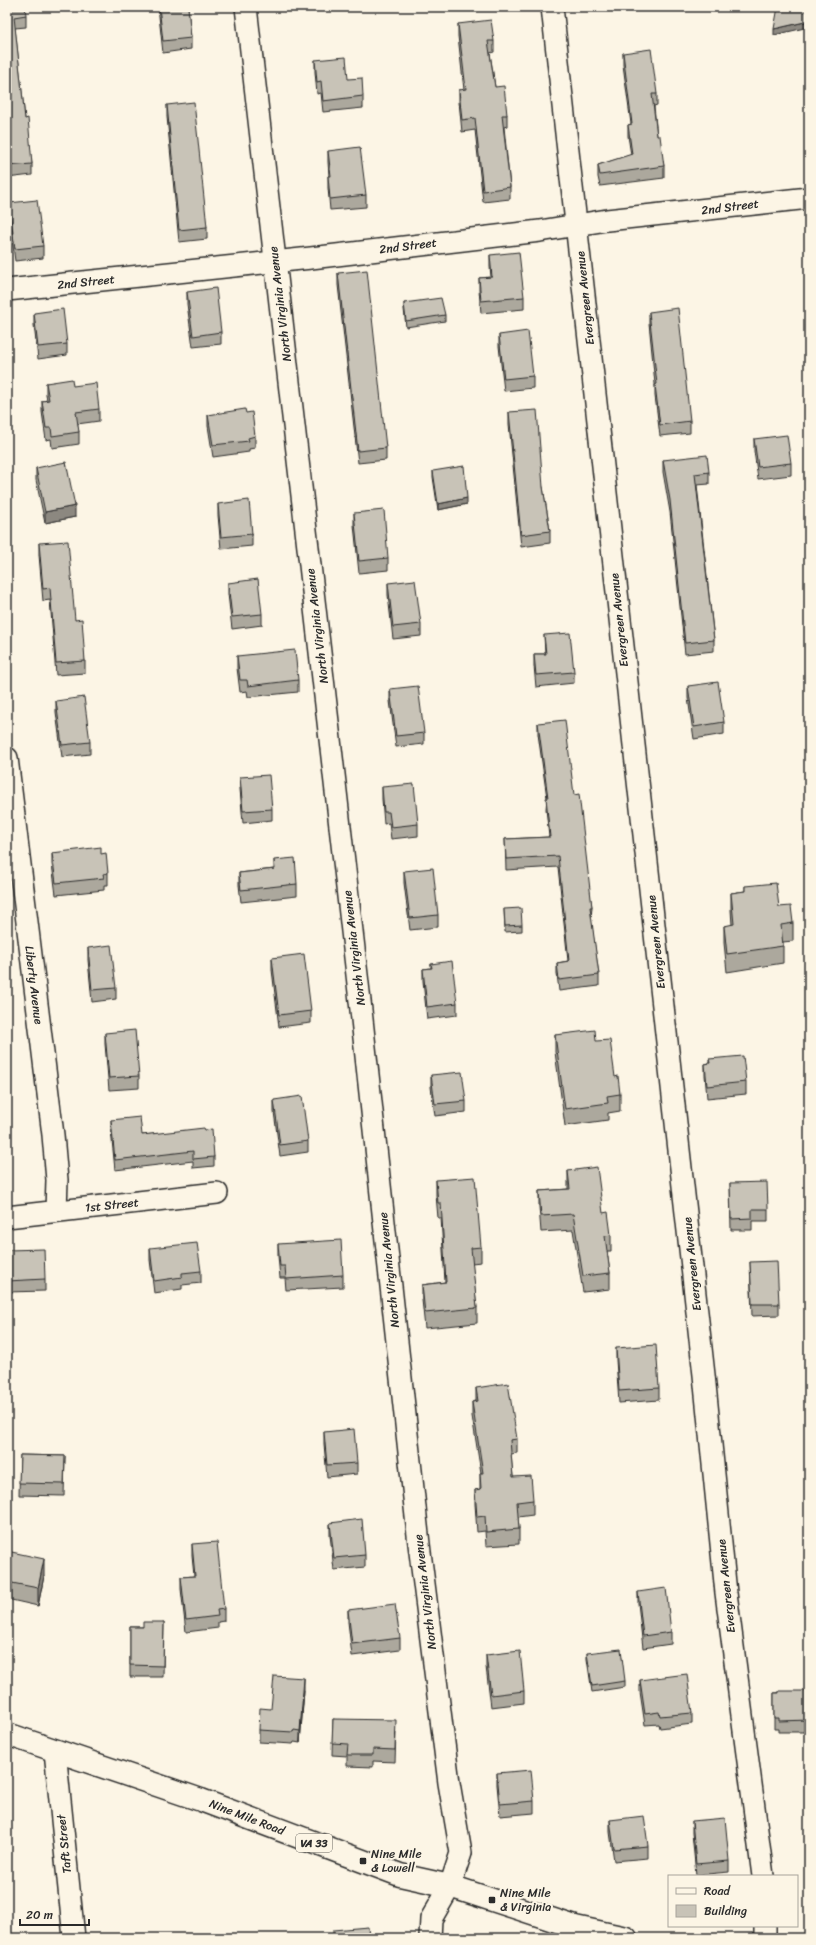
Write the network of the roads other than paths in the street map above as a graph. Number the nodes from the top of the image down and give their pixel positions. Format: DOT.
graph roads {
  1 [pos="246,7"];
  2 [pos="552,7"];
  3 [pos="809,198"];
  4 [pos="577,224"];
  5 [pos="275,261"];
  6 [pos="7,290"];
  7 [pos="7,758"];
  8 [pos="217,1193"];
  9 [pos="56,1211"];
  10 [pos="7,1217"];
  11 [pos="7,1734"];
  12 [pos="55,1751"];
  13 [pos="763,1875"];
  14 [pos="450,1886"];
  15 [pos="765,1927"];
  16 [pos="74,1938"];
  17 [pos="430,1938"];
  18 [pos="626,1938"];
  19 [pos="765,1938"];
  1 -- 5 [label="street, North Virginia Avenue"];
  2 -- 4 [label="street, Evergreen Avenue"];
  3 -- 4 [label="street, 2nd Street"];
  4 -- 5 [label="street, 2nd Street"];
  4 -- 13 [label="street, Evergreen Avenue"];
  5 -- 6 [label="street, 2nd Street"];
  5 -- 14 [label="street, North Virginia Avenue"];
  7 -- 9 [label="street, Liberty Avenue"];
  8 -- 9 [label="street, 1st Street"];
  9 -- 10 [label="street, 1st Street"];
  11 -- 12 [label="main road, Nine Mile Road / VA 33"];
  12 -- 14 [label="main road, Nine Mile Road / VA 33"];
  12 -- 16 [label="street, Taft Street"];
  14 -- 17 [label="street, North Virginia Avenue"];
  14 -- 18 [label="main road, Nine Mile Road / VA 33"];
  15 -- 19 [label="street"];
}
